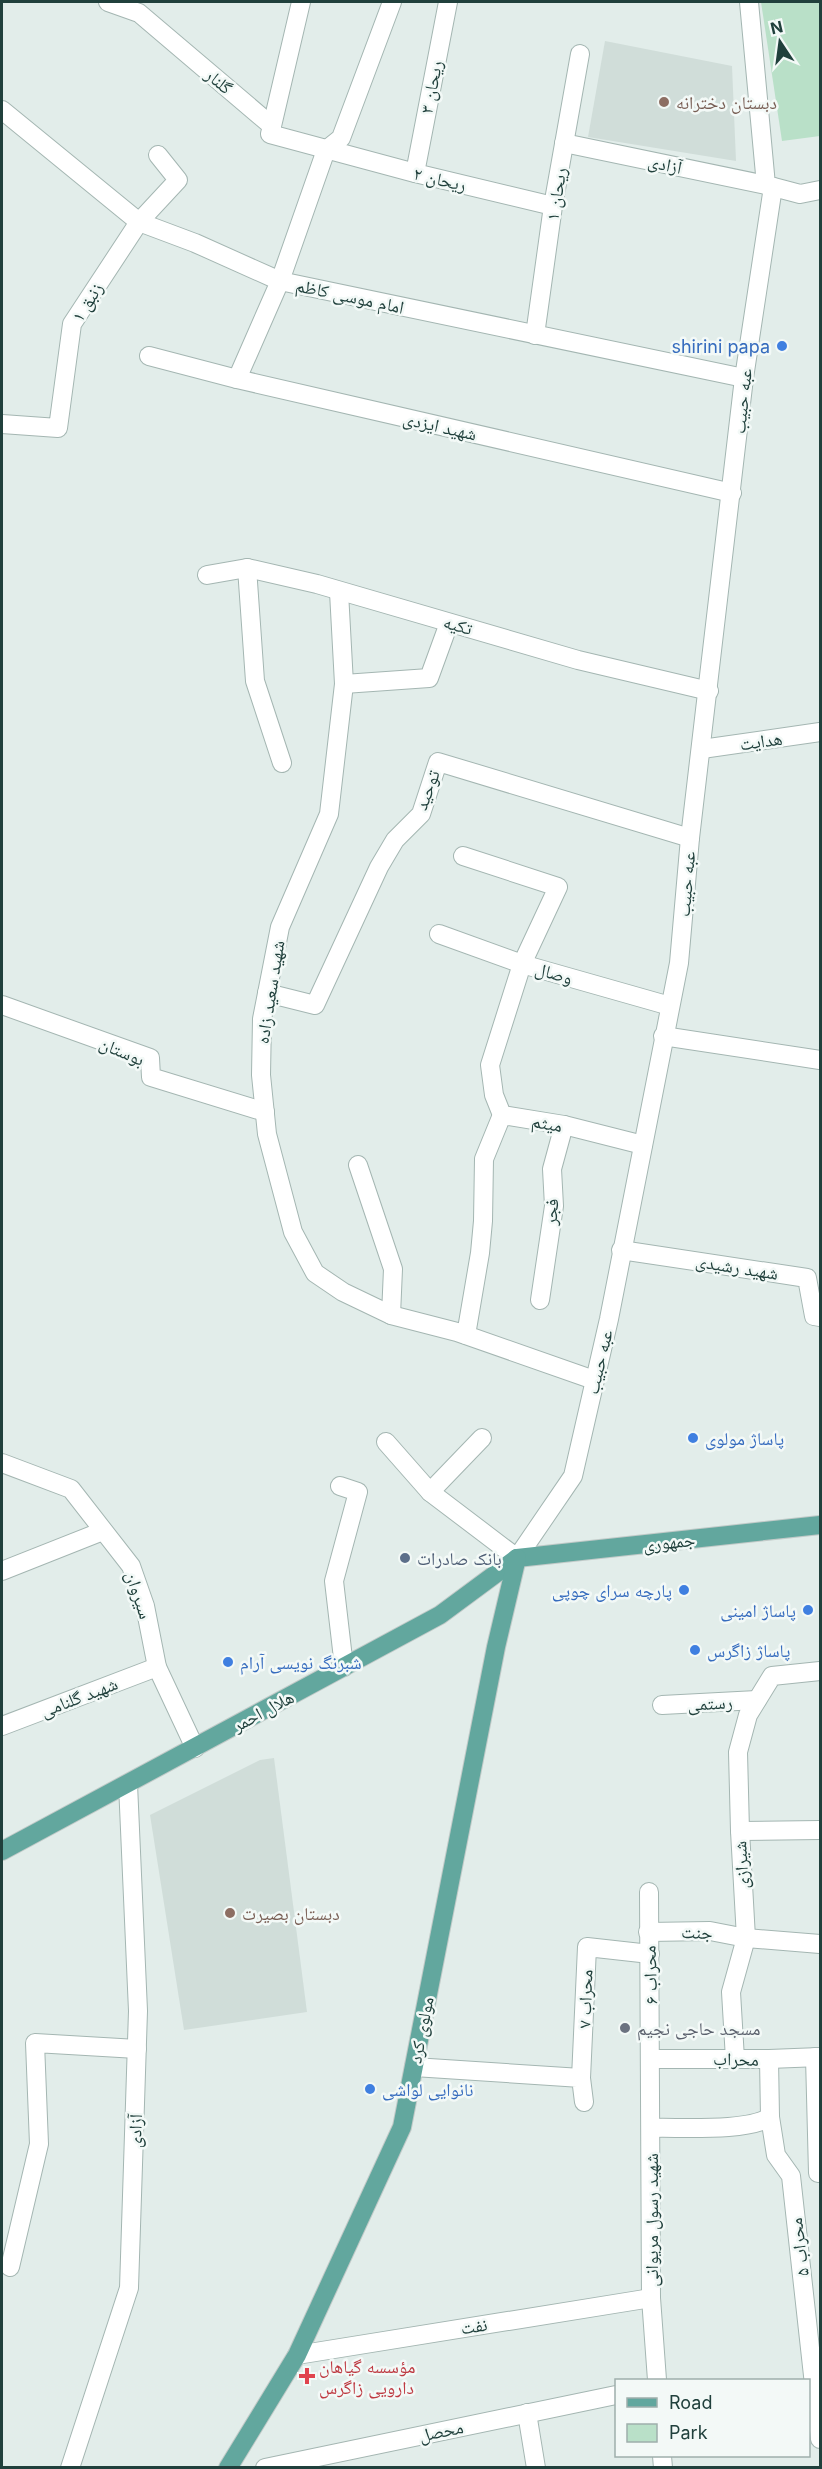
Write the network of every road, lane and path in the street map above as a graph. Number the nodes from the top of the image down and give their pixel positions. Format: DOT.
graph roads {
  1 [pos="108,2"];
  2 [pos="301,2"];
  3 [pos="392,2"];
  4 [pos="448,2"];
  5 [pos="749,2"];
  6 [pos="141,8"];
  7 [pos="580,54"];
  8 [pos="2,110"];
  9 [pos="272,126"];
  10 [pos="564,143"];
  11 [pos="326,150"];
  12 [pos="158,155"];
  13 [pos="415,173"];
  14 [pos="770,186"];
  15 [pos="820,190"];
  16 [pos="553,206"];
  17 [pos="139,222"];
  18 [pos="280,281"];
  19 [pos="535,334"];
  20 [pos="149,356"];
  21 [pos="744,378"];
  22 [pos="237,379"];
  23 [pos="2,424"];
  24 [pos="732,493"];
  25 [pos="247,568"];
  26 [pos="207,575"];
  27 [pos="339,592"];
  28 [pos="449,623"];
  29 [pos="344,684"];
  30 [pos="709,691"];
  31 [pos="820,732"];
  32 [pos="702,749"];
  33 [pos="282,763"];
  34 [pos="690,838"];
  35 [pos="463,856"];
  36 [pos="439,934"];
  37 [pos="522,964"];
  38 [pos="267,993"];
  39 [pos="2,1005"];
  40 [pos="670,1006"];
  41 [pos="663,1036"];
  42 [pos="820,1060"];
  43 [pos="265,1112"];
  44 [pos="502,1115"];
  45 [pos="564,1125"];
  46 [pos="643,1145"];
  47 [pos="358,1165"];
  48 [pos="621,1250"];
  49 [pos="540,1300"];
  50 [pos="391,1316"];
  51 [pos="820,1317"];
  52 [pos="466,1335"];
  53 [pos="594,1380"];
  54 [pos="482,1438"];
  55 [pos="386,1442"];
  56 [pos="2,1463"];
  57 [pos="340,1486"];
  58 [pos="430,1492"];
  59 [pos="820,1525"];
  60 [pos="103,1532"];
  61 [pos="517,1558"];
  62 [pos="2,1571"];
  63 [pos="157,1667"];
  64 [pos="344,1667"];
  65 [pos="820,1671"];
  66 [pos="757,1700"];
  67 [pos="662,1705"];
  68 [pos="2,1726"];
  69 [pos="195,1748"];
  70 [pos="128,1784"];
  71 [pos="820,1830"];
  72 [pos="740,1831"];
  73 [pos="2,1851"];
  74 [pos="649,1892"];
  75 [pos="648,1932"];
  76 [pos="746,1938"];
  77 [pos="820,1944"];
  78 [pos="650,1954"];
  79 [pos="137,2049"];
  80 [pos="818,2057"];
  81 [pos="652,2059"];
  82 [pos="769,2059"];
  83 [pos="735,2060"];
  84 [pos="414,2067"];
  85 [pos="581,2078"];
  86 [pos="584,2102"];
  87 [pos="770,2117"];
  88 [pos="651,2128"];
  89 [pos="819,2173"];
  90 [pos="791,2176"];
  91 [pos="10,2267"];
  92 [pos="651,2298"];
  93 [pos="297,2355"];
  94 [pos="657,2379"];
  95 [pos="615,2395"];
  96 [pos="527,2413"];
  97 [pos="820,2439"];
  98 [pos="346,2459"];
  99 [pos="70,2468"];
  100 [pos="228,2468"];
  101 [pos="266,2468"];
  102 [pos="536,2468"];
  1 -- 6 [label="street, گلنار"];
  2 -- 9 [label="street"];
  3 -- 11 [label="street"];
  4 -- 13 [label="street, ریحان ۳"];
  5 -- 14 [label="street, عبه حبیب"];
  6 -- 9 [label="street, گلنار"];
  7 -- 10 [label="street, ریحان ۱"];
  8 -- 17 [label="street, امام موسی کاظم"];
  9 -- 11 [label="street, گلنار"];
  10 -- 14 [label="street, آزادی"];
  10 -- 16 [label="street, ریحان ۱"];
  11 -- 13 [label="street, ریحان ۲"];
  11 -- 18 [label="street"];
  12 -- 17 [label="street, زنبق ۱"];
  13 -- 16 [label="street, ریحان ۲"];
  14 -- 15 [label="street, آزادی"];
  14 -- 21 [label="street, عبه حبیب"];
  16 -- 19 [label="street, ریحان ۱"];
  17 -- 18 [label="street, امام موسی کاظم"];
  17 -- 23 [label="street, زنبق ۱"];
  18 -- 19 [label="street, امام موسی کاظم"];
  18 -- 22 [label="street"];
  19 -- 21 [label="street, امام موسی کاظم"];
  20 -- 22 [label="street, شهید ایزدی"];
  21 -- 24 [label="street, عبه حبیب"];
  22 -- 24 [label="street, شهید ایزدی"];
  24 -- 30 [label="street, عبه حبیب"];
  25 -- 26 [label="street, تکیه"];
  25 -- 27 [label="street, تکیه"];
  25 -- 33 [label="street"];
  27 -- 28 [label="street, تکیه"];
  27 -- 29 [label="street, شهید سعید زاده"];
  28 -- 29 [label="street"];
  28 -- 30 [label="street, تکیه"];
  29 -- 38 [label="street, شهید سعید زاده"];
  30 -- 32 [label="street, عبه حبیب"];
  31 -- 32 [label="street, هدایت"];
  32 -- 34 [label="street, عبه حبیب"];
  34 -- 38 [label="street, توحید"];
  34 -- 40 [label="street, عبه حبیب"];
  35 -- 37 [label="street"];
  36 -- 37 [label="street, وصال"];
  37 -- 40 [label="street, وصال"];
  37 -- 44 [label="street"];
  38 -- 43 [label="street, شهید سعید زاده"];
  39 -- 43 [label="street, بوستان"];
  40 -- 41 [label="street, عبه حبیب"];
  41 -- 42 [label="street"];
  41 -- 46 [label="street, عبه حبیب"];
  43 -- 50 [label="street, شهید سعید زاده"];
  44 -- 45 [label="street, میثم"];
  44 -- 52 [label="street"];
  45 -- 46 [label="street, میثم"];
  45 -- 49 [label="street, فجر"];
  46 -- 48 [label="street, عبه حبیب"];
  47 -- 50 [label="street"];
  48 -- 51 [label="street, شهید رشیدی"];
  48 -- 53 [label="street, عبه حبیب"];
  50 -- 52 [label="street, شهید سعید زاده"];
  52 -- 53 [label="street, شهید سعید زاده"];
  53 -- 61 [label="street, عبه حبیب"];
  54 -- 58 [label="street"];
  55 -- 58 [label="street"];
  56 -- 60 [label="street, سیروان"];
  57 -- 64 [label="street"];
  58 -- 61 [label="street"];
  59 -- 61 [label="main road, جمهوری"];
  60 -- 62 [label="street"];
  60 -- 63 [label="street, سیروان"];
  61 -- 64 [label="main road, هلال احمر"];
  61 -- 84 [label="main road, مولوی کرد"];
  63 -- 68 [label="street, شهید گلنامی"];
  63 -- 69 [label="street, سیروان"];
  64 -- 69 [label="main road, هلال احمر"];
  65 -- 66 [label="street, شیرازی"];
  66 -- 67 [label="street, رستمی"];
  66 -- 72 [label="street, شیرازی"];
  69 -- 70 [label="main road, هلال احمر"];
  70 -- 73 [label="main road, هلال احمر"];
  70 -- 79 [label="street, آزادی"];
  71 -- 72 [label="street"];
  72 -- 76 [label="street, شیرازی"];
  74 -- 75 [label="street, محراب ۶"];
  75 -- 76 [label="street, جنت"];
  75 -- 78 [label="street, محراب ۶"];
  76 -- 77 [label="street, جنت"];
  76 -- 83 [label="street, شیرازی"];
  78 -- 81 [label="street, محراب ۶"];
  78 -- 85 [label="street, محراب ۷"];
  79 -- 91 [label="street"];
  79 -- 99 [label="street, آزادی"];
  80 -- 82 [label="street, محراب"];
  80 -- 89 [label="street"];
  81 -- 83 [label="street, محراب"];
  81 -- 88 [label="street, شهید رسول مریوانی"];
  82 -- 83 [label="street, محراب"];
  82 -- 87 [label="street, محراب ۵"];
  84 -- 85 [label="street"];
  84 -- 93 [label="main road, مولوی کرد"];
  85 -- 86 [label="street, محراب ۷"];
  87 -- 88 [label="street"];
  87 -- 90 [label="street, محراب ۵"];
  88 -- 92 [label="street, شهید رسول مریوانی"];
  89 -- 90 [label="street"];
  90 -- 97 [label="street, محراب ۵"];
  92 -- 93 [label="street, نفت"];
  92 -- 94 [label="street, شهید رسول مریوانی"];
  93 -- 100 [label="main road, مولوی کرد"];
  95 -- 96 [label="street, محصل"];
  96 -- 98 [label="street, محصل"];
  96 -- 102 [label="street"];
  98 -- 101 [label="street, محصل"];
}
